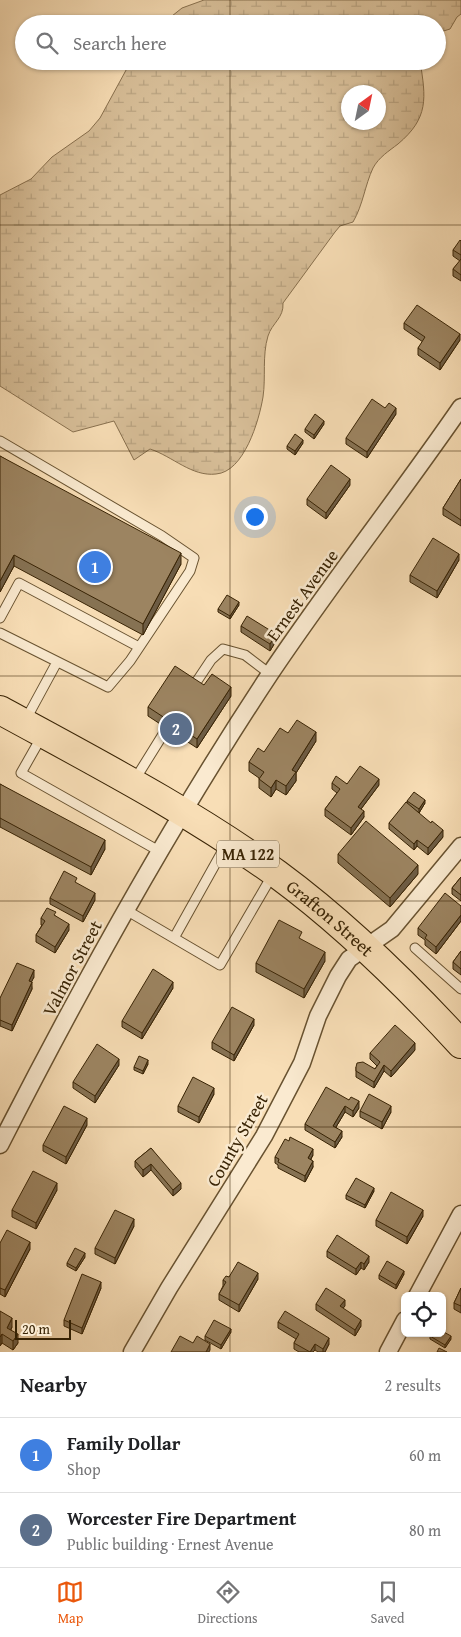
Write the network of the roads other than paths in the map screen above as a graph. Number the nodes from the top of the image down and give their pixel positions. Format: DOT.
graph roads {
  1 [pos="461,407"];
  2 [pos="0,441"];
  3 [pos="0,618"];
  4 [pos="0,633"];
  5 [pos="140,647"];
  6 [pos="57,662"];
  7 [pos="270,674"];
  8 [pos="193,687"];
  9 [pos="0,710"];
  10 [pos="167,728"];
  11 [pos="34,729"];
  12 [pos="133,782"];
  13 [pos="182,811"];
  14 [pos="228,840"];
  15 [pos="461,846"];
  16 [pos="159,851"];
  17 [pos="274,872"];
  18 [pos="126,910"];
  19 [pos="174,938"];
  20 [pos="366,946"];
  21 [pos="415,948"];
  22 [pos="461,989"];
  23 [pos="461,1044"];
  24 [pos="0,1145"];
  25 [pos="461,1214"];
  26 [pos="420,1292"];
  27 [pos="401,1328"];
  28 [pos="132,1352"];
  29 [pos="388,1352"];
  1 -- 7 [label="street, Ernest Avenue"];
  2 -- 5 [label="lane"];
  3 -- 5 [label="lane"];
  4 -- 6 [label="lane"];
  5 -- 6 [label="lane"];
  6 -- 11 [label="lane"];
  7 -- 8 [label="lane"];
  7 -- 13 [label="street, Ernest Avenue"];
  9 -- 11 [label="highway, Grafton Street / MA 122"];
  10 -- 12 [label="lane"];
  11 -- 12 [label="highway, Grafton Street / MA 122"];
  11 -- 16 [label="lane"];
  12 -- 13 [label="highway, Grafton Street / MA 122"];
  13 -- 14 [label="highway, Grafton Street / MA 122"];
  13 -- 16 [label="street, Valmor Street"];
  14 -- 17 [label="highway, Grafton Street / MA 122"];
  14 -- 19 [label="lane"];
  15 -- 20 [label="street, County Street"];
  16 -- 18 [label="street, Valmor Street"];
  17 -- 19 [label="lane"];
  17 -- 20 [label="highway, Grafton Street / MA 122"];
  18 -- 19 [label="lane"];
  18 -- 24 [label="street, Valmor Street"];
  20 -- 23 [label="highway, Grafton Street / MA 122"];
  20 -- 28 [label="street, County Street"];
  21 -- 22 [label="lane"];
  25 -- 26 [label="street"];
  27 -- 29 [label="street"];
}
